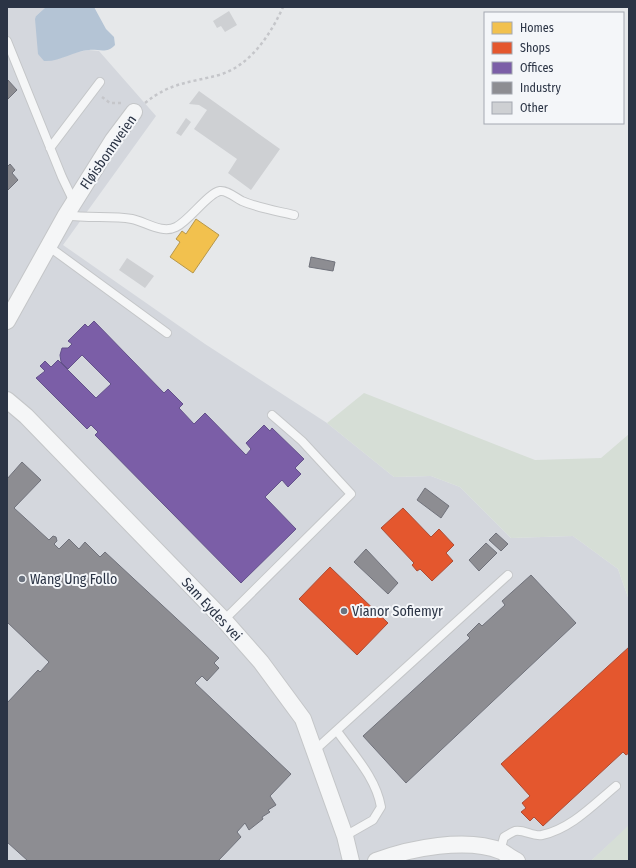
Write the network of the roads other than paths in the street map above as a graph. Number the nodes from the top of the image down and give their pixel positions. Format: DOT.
graph roads {
  1 [pos="7,41"];
  2 [pos="100,82"];
  3 [pos="137,110"];
  4 [pos="50,148"];
  5 [pos="70,208"];
  6 [pos="294,215"];
  7 [pos="48,246"];
  8 [pos="8,316"];
  9 [pos="167,333"];
  10 [pos="7,400"];
  11 [pos="272,415"];
  12 [pos="508,575"];
  13 [pos="224,620"];
  14 [pos="337,731"];
  15 [pos="315,750"];
  16 [pos="616,786"];
  17 [pos="345,836"];
  18 [pos="500,851"];
  19 [pos="351,861"];
  20 [pos="376,861"];
  21 [pos="517,861"];
  1 -- 4 [label="lane"];
  2 -- 4 [label="lane"];
  3 -- 5 [label="street, Fløisbonnveien"];
  4 -- 5 [label="lane"];
  5 -- 6 [label="lane"];
  5 -- 7 [label="street, Fløisbonnveien"];
  7 -- 8 [label="street, Fløisbonnveien"];
  7 -- 9 [label="lane"];
  10 -- 13 [label="street, Sam Eydes vei"];
  11 -- 13 [label="lane"];
  12 -- 14 [label="lane"];
  13 -- 15 [label="street, Sam Eydes vei"];
  14 -- 15 [label="lane"];
  14 -- 17 [label="lane"];
  15 -- 17 [label="street, Sam Eydes vei"];
  16 -- 18 [label="lane"];
  17 -- 19 [label="street, Sam Eydes vei"];
  18 -- 20 [label="street"];
  18 -- 21 [label="street"];
}
